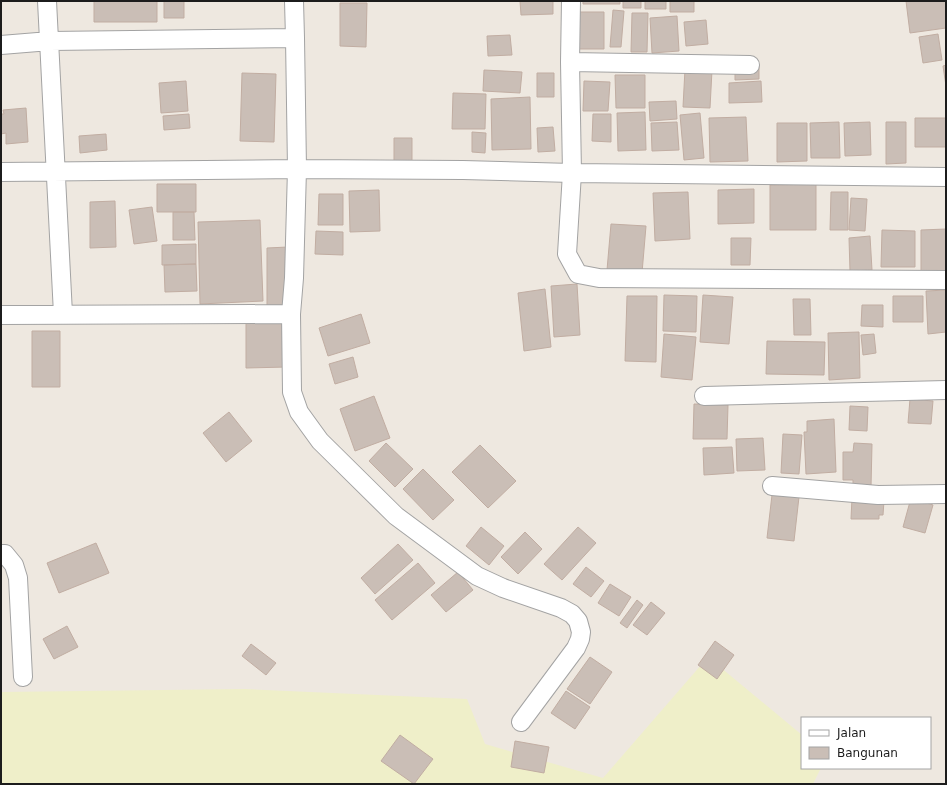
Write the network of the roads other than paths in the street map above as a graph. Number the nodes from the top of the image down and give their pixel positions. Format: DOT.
graph roads {
  1 [pos="47,1"];
  2 [pos="294,1"];
  3 [pos="571,1"];
  4 [pos="295,38"];
  5 [pos="50,41"];
  6 [pos="1,45"];
  7 [pos="570,62"];
  8 [pos="750,64"];
  9 [pos="297,169"];
  10 [pos="1,172"];
  11 [pos="55,172"];
  12 [pos="572,173"];
  13 [pos="946,177"];
  14 [pos="946,280"];
  15 [pos="63,314"];
  16 [pos="291,314"];
  17 [pos="1,315"];
  18 [pos="946,390"];
  19 [pos="704,396"];
  20 [pos="772,486"];
  21 [pos="946,494"];
  22 [pos="1,554"];
  23 [pos="23,677"];
  24 [pos="521,722"];
  1 -- 5 [label="street"];
  2 -- 4 [label="street"];
  3 -- 7 [label="street"];
  4 -- 5 [label="street"];
  4 -- 9 [label="street"];
  5 -- 6 [label="street"];
  5 -- 11 [label="street"];
  7 -- 8 [label="street"];
  7 -- 12 [label="street"];
  9 -- 11 [label="street"];
  9 -- 12 [label="street"];
  9 -- 16 [label="street"];
  10 -- 11 [label="street"];
  11 -- 15 [label="street"];
  12 -- 13 [label="street"];
  12 -- 14 [label="street"];
  15 -- 16 [label="street"];
  15 -- 17 [label="street"];
  16 -- 24 [label="street"];
  18 -- 19 [label="street"];
  20 -- 21 [label="street"];
  22 -- 23 [label="street"];
}
